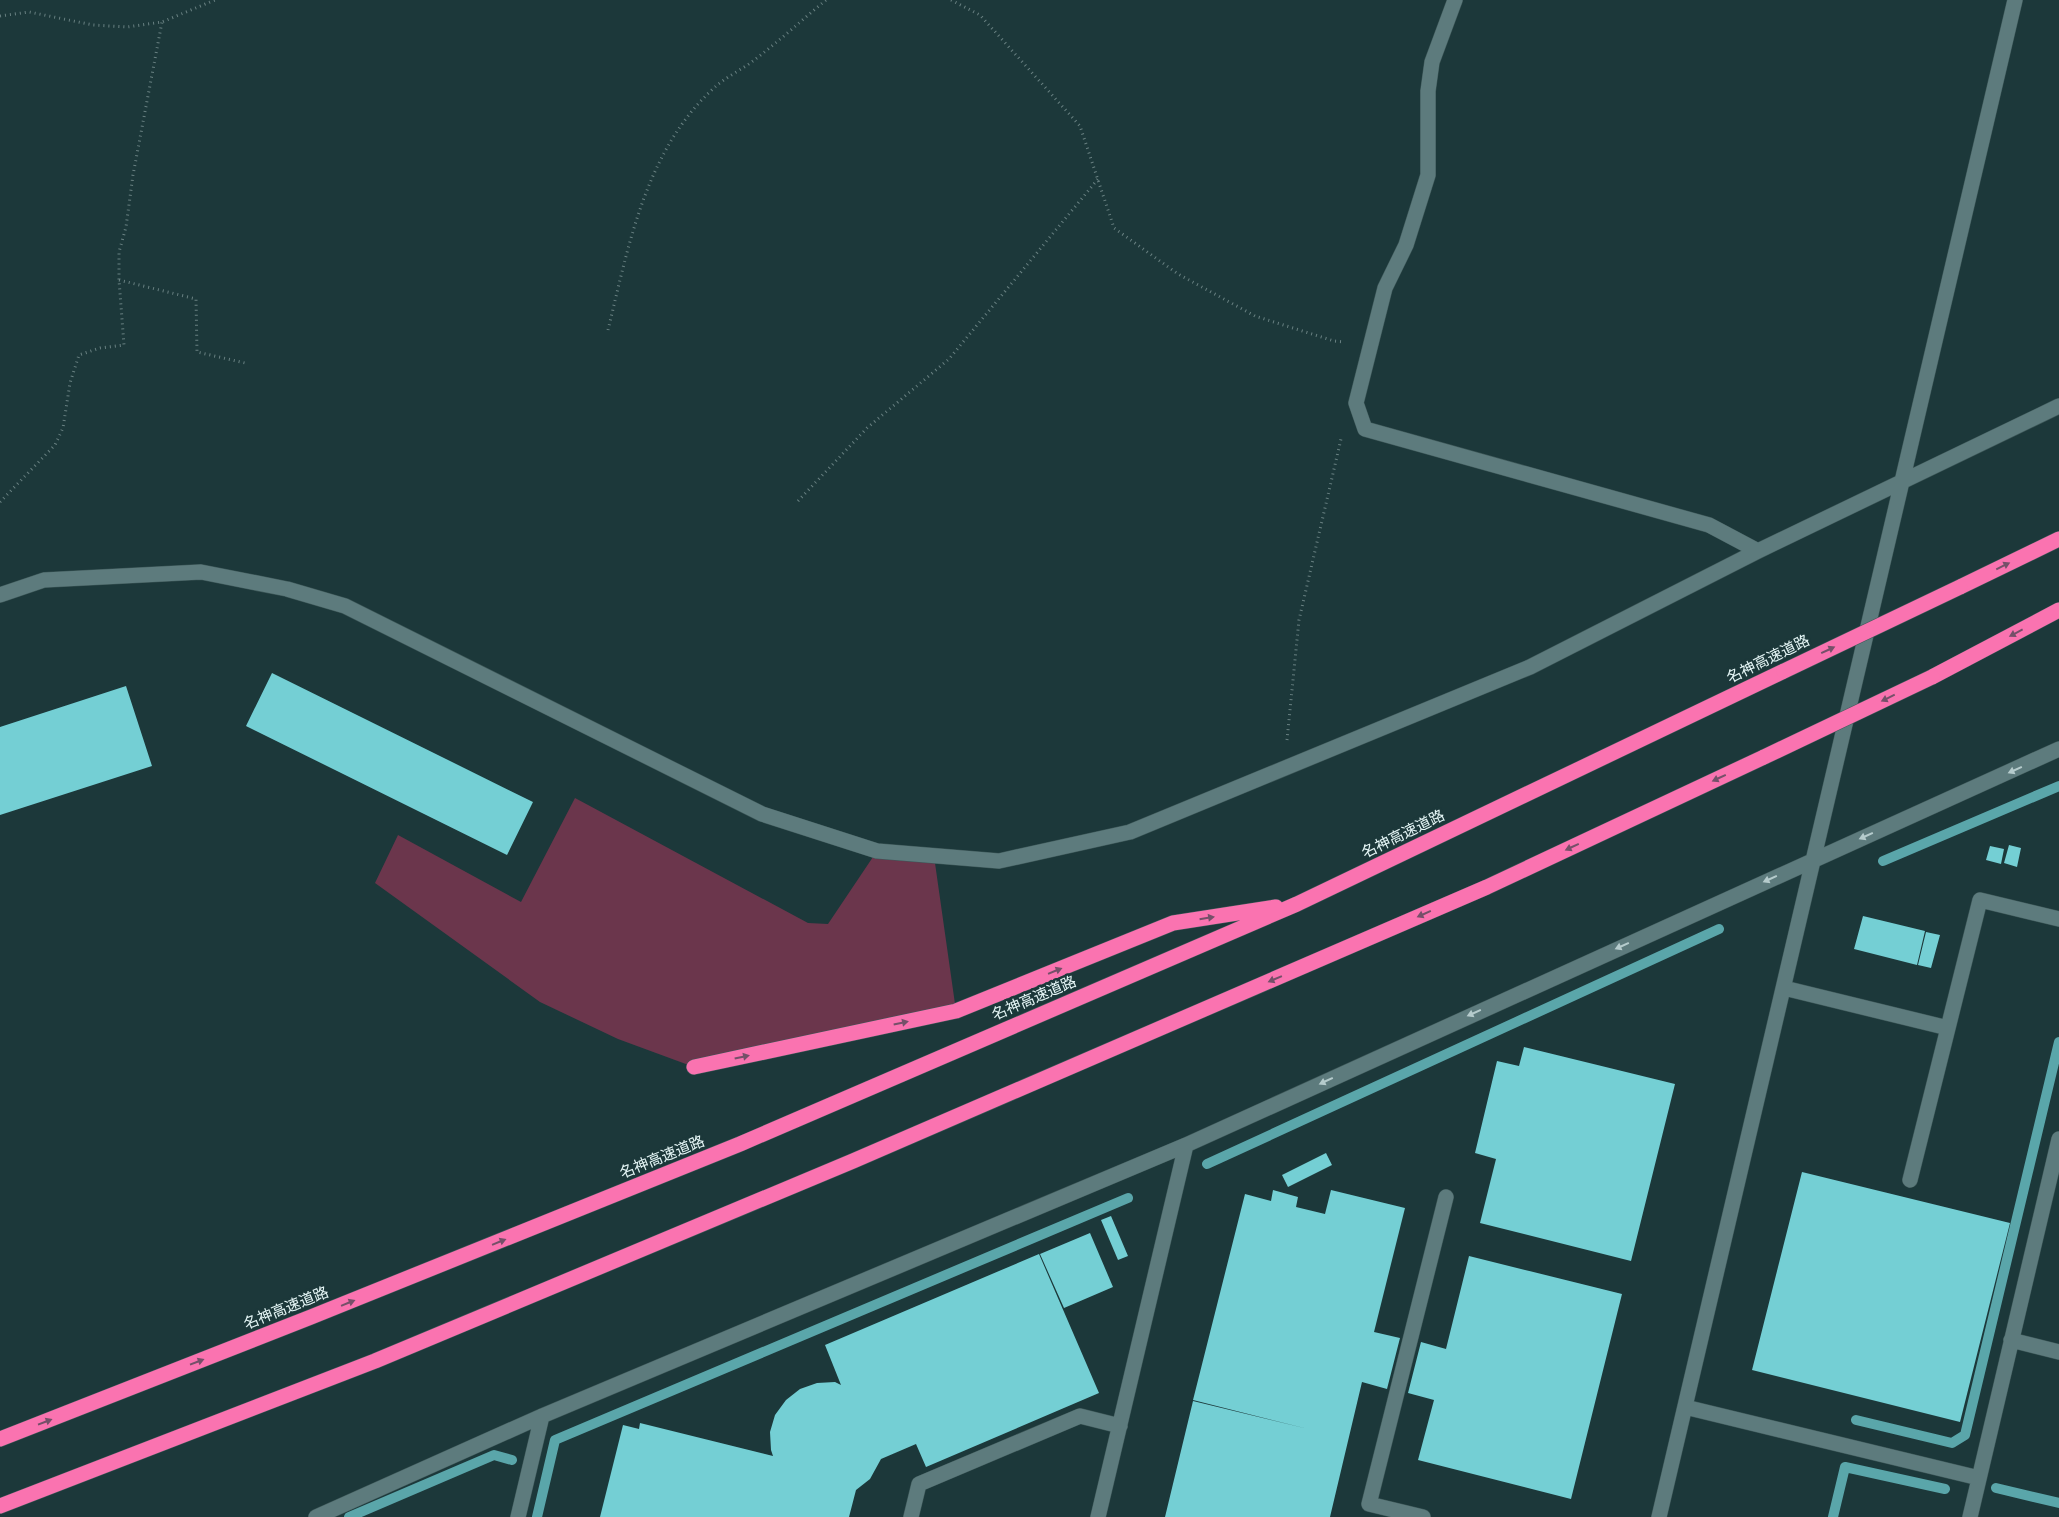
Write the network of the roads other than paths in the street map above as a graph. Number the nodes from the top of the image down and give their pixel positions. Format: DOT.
graph roads {
  1 [pos="1455,0"];
  2 [pos="2015,0"];
  3 [pos="2059,406"];
  4 [pos="1902,483"];
  5 [pos="2059,538"];
  6 [pos="1758,551"];
  7 [pos="0,595"];
  8 [pos="2059,610"];
  9 [pos="2059,749"];
  10 [pos="1815,859"];
  11 [pos="1297,904"];
  12 [pos="2059,920"];
  13 [pos="1784,988"];
  14 [pos="1948,1028"];
  15 [pos="694,1067"];
  16 [pos="2059,1139"];
  17 [pos="1186,1145"];
  18 [pos="1910,1180"];
  19 [pos="1446,1197"];
  20 [pos="2011,1340"];
  21 [pos="2059,1352"];
  22 [pos="1685,1407"];
  23 [pos="542,1416"];
  24 [pos="1120,1426"];
  25 [pos="0,1440"];
  26 [pos="1979,1478"];
  27 [pos="0,1506"];
  28 [pos="316,1517"];
  29 [pos="518,1517"];
  30 [pos="911,1517"];
  31 [pos="1098,1517"];
  32 [pos="1423,1517"];
  33 [pos="1659,1517"];
  34 [pos="1970,1517"];
  1 -- 6 [label="street"];
  2 -- 4 [label="street"];
  3 -- 4 [label="street"];
  4 -- 6 [label="street"];
  4 -- 10 [label="street"];
  11 -- 5 [label="highway, 名神高速道路, one-way, bridge"];
  6 -- 7 [label="street"];
  8 -- 27 [label="highway, one-way, bridge"];
  9 -- 10 [label="street, one-way"];
  10 -- 13 [label="street"];
  10 -- 17 [label="street, one-way"];
  15 -- 11 [label="highway, one-way"];
  25 -- 11 [label="highway, 名神高速道路, one-way"];
  12 -- 14 [label="street"];
  13 -- 14 [label="street"];
  13 -- 22 [label="street"];
  14 -- 18 [label="street"];
  16 -- 20 [label="street"];
  17 -- 23 [label="street"];
  17 -- 24 [label="street"];
  19 -- 32 [label="street"];
  20 -- 21 [label="street"];
  20 -- 26 [label="street"];
  22 -- 26 [label="street"];
  22 -- 33 [label="street"];
  23 -- 28 [label="street"];
  23 -- 29 [label="street"];
  24 -- 30 [label="street"];
  24 -- 31 [label="street"];
  26 -- 34 [label="street"];
}
